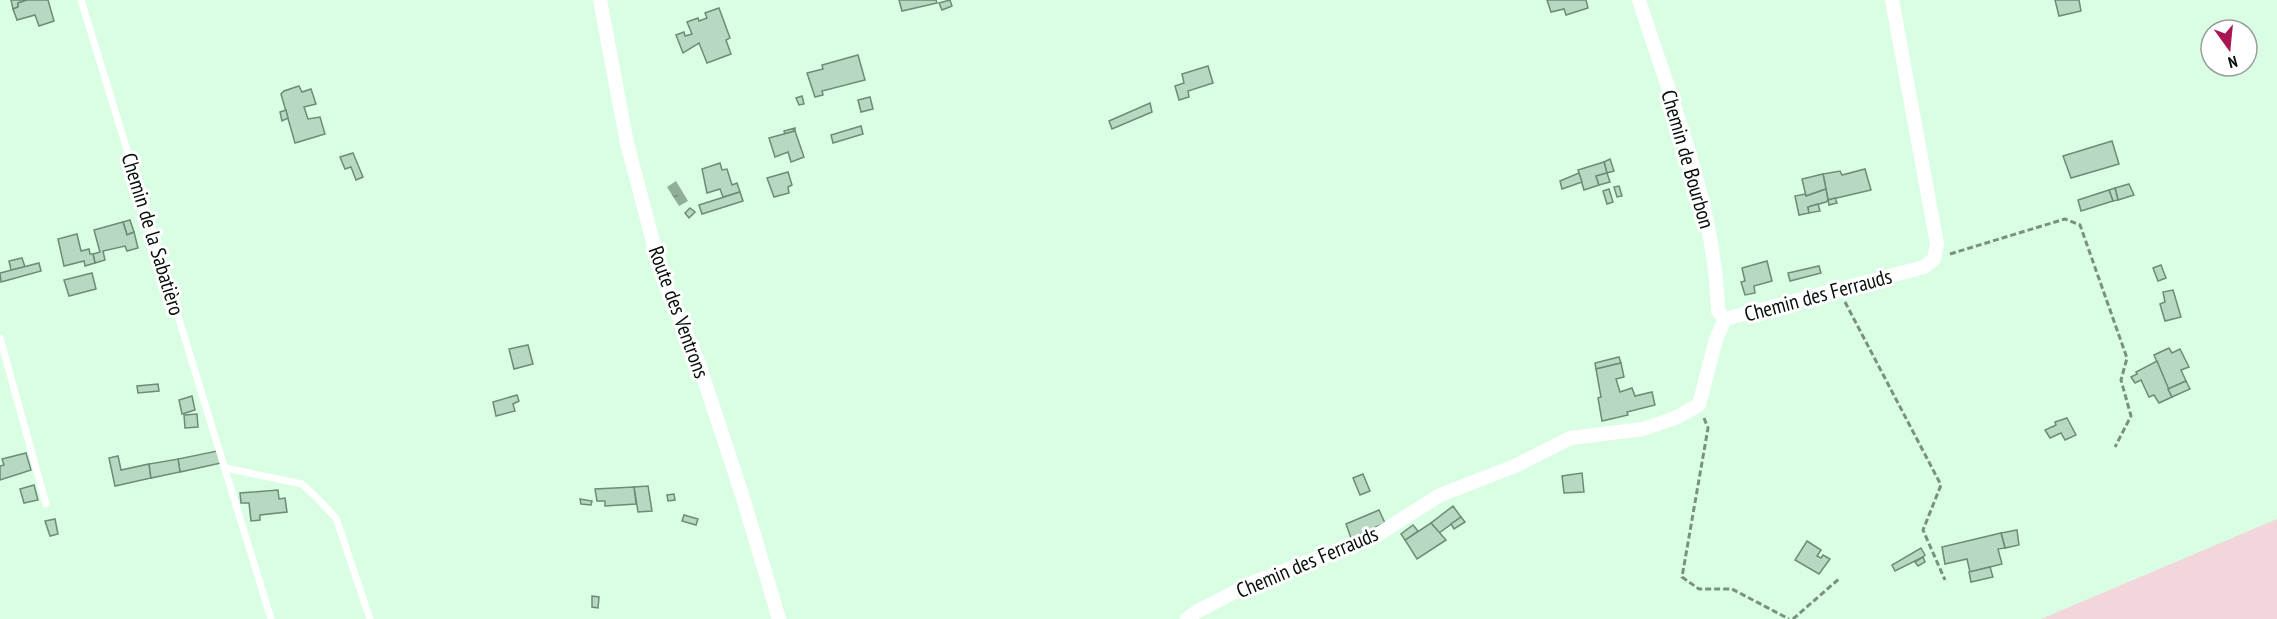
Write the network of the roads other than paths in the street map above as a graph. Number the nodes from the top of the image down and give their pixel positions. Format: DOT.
graph roads {
  1 [pos="81,0"];
  2 [pos="600,0"];
  3 [pos="1639,0"];
  4 [pos="1892,0"];
  5 [pos="1725,319"];
  6 [pos="0,338"];
  7 [pos="225,468"];
  8 [pos="46,504"];
  9 [pos="271,619"];
  10 [pos="370,619"];
  11 [pos="779,619"];
  12 [pos="1187,619"];
  1 -- 7 [label="lane, Chemin de la Sabatièro"];
  2 -- 11 [label="street, Route des Ventrons"];
  3 -- 5 [label="street, Chemin de Bourbon"];
  4 -- 5 [label="street, Chemin des Ferrauds"];
  5 -- 12 [label="street, Chemin des Ferrauds"];
  6 -- 8 [label="lane"];
  7 -- 9 [label="lane, Chemin de la Sabatièro"];
  7 -- 10 [label="lane"];
}
